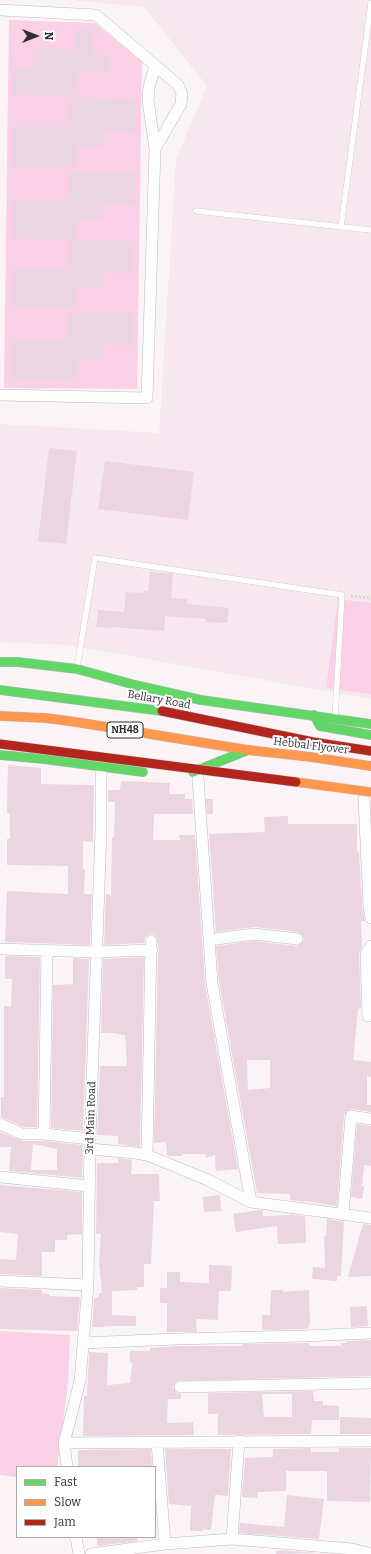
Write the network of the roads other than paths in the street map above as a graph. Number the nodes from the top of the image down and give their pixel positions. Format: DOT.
graph roads {
  1 [pos="371,3"];
  2 [pos="0,10"];
  3 [pos="154,66"];
  4 [pos="154,149"];
  5 [pos="196,211"];
  6 [pos="341,227"];
  7 [pos="371,230"];
  8 [pos="0,396"];
  9 [pos="0,662"];
  10 [pos="77,669"];
  11 [pos="0,690"];
  12 [pos="314,715"];
  13 [pos="0,716"];
  14 [pos="334,719"];
  15 [pos="371,724"];
  16 [pos="371,735"];
  17 [pos="313,742"];
  18 [pos="0,744"];
  19 [pos="248,750"];
  20 [pos="371,751"];
  21 [pos="0,755"];
  22 [pos="0,762"];
  23 [pos="371,766"];
  24 [pos="101,768"];
  25 [pos="154,774"];
  26 [pos="198,778"];
  27 [pos="369,797"];
  28 [pos="371,918"];
  29 [pos="297,939"];
  30 [pos="209,940"];
  31 [pos="371,946"];
  32 [pos="0,949"];
  33 [pos="47,950"];
  34 [pos="97,952"];
  35 [pos="371,1016"];
  36 [pos="371,1119"];
  37 [pos="0,1124"];
  38 [pos="44,1134"];
  39 [pos="90,1144"];
  40 [pos="147,1155"];
  41 [pos="0,1177"];
  42 [pos="89,1186"];
  43 [pos="251,1202"];
  44 [pos="343,1215"];
  45 [pos="371,1218"];
  46 [pos="0,1281"];
  47 [pos="88,1285"];
  48 [pos="371,1332"];
  49 [pos="83,1343"];
  50 [pos="371,1383"];
  51 [pos="180,1386"];
  52 [pos="371,1441"];
  53 [pos="157,1442"];
  54 [pos="239,1442"];
  55 [pos="64,1443"];
  56 [pos="68,1466"];
  57 [pos="76,1538"];
  58 [pos="232,1539"];
  59 [pos="166,1544"];
  60 [pos="79,1554"];
  61 [pos="91,1554"];
  62 [pos="371,1554"];
  1 -- 6 [label="lane"];
  2 -- 3 [label="street"];
  3 -- 4 [label="street"];
  3 -- 4 [label="street"];
  4 -- 8 [label="street"];
  5 -- 6 [label="lane"];
  6 -- 7 [label="lane"];
  9 -- 10 [label="main road, Bellary Road"];
  10 -- 12 [label="main road, Bellary Road"];
  10 -- 14 [label="lane"];
  11 -- 17 [label="main road, Bellary Road / NH48"];
  12 -- 14 [label="main road, Bellary Road"];
  12 -- 16 [label="main road"];
  13 -- 19 [label="main road, NH48"];
  14 -- 15 [label="main road, Bellary Road"];
  17 -- 20 [label="main road, Hebbal Flyover"];
  18 -- 27 [label="main road, bridge"];
  19 -- 23 [label="main road, Hebbal Flyover / NH48"];
  19 -- 26 [label="main road"];
  21 -- 22 [label="street"];
  21 -- 24 [label="main road"];
  24 -- 25 [label="main road"];
  24 -- 34 [label="street, 3rd Main Road"];
  26 -- 27 [label="main road"];
  26 -- 30 [label="street"];
  27 -- 28 [label="street"];
  29 -- 30 [label="street"];
  30 -- 43 [label="street"];
  31 -- 35 [label="street"];
  32 -- 33 [label="street"];
  33 -- 34 [label="street"];
  33 -- 38 [label="street"];
  34 -- 39 [label="street, 3rd Main Road"];
  34 -- 40 [label="street"];
  36 -- 44 [label="street"];
  37 -- 38 [label="street"];
  38 -- 39 [label="street"];
  39 -- 40 [label="street"];
  39 -- 42 [label="street, 3rd Main Road"];
  40 -- 43 [label="street"];
  41 -- 42 [label="street"];
  42 -- 47 [label="street, 3rd Main Road"];
  43 -- 44 [label="street"];
  44 -- 45 [label="street"];
  46 -- 47 [label="street"];
  47 -- 49 [label="street, 3rd Main Road"];
  48 -- 49 [label="street"];
  49 -- 55 [label="street, 3rd Main Road"];
  50 -- 51 [label="street"];
  52 -- 54 [label="street"];
  53 -- 54 [label="street"];
  53 -- 55 [label="street"];
  53 -- 59 [label="street"];
  54 -- 58 [label="street"];
  55 -- 56 [label="street, 3rd Main Road"];
  57 -- 60 [label="street"];
  58 -- 59 [label="street"];
  58 -- 62 [label="street"];
  59 -- 61 [label="street"];
}
